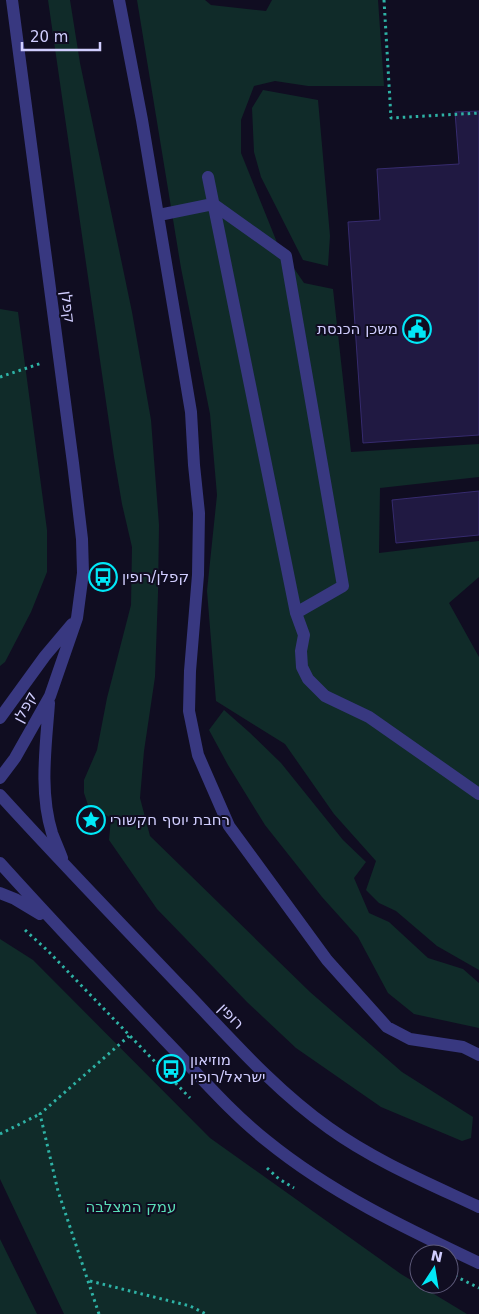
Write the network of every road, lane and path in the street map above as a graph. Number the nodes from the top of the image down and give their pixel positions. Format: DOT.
graph roads {
  1 [pos="12,0"];
  2 [pos="119,0"];
  3 [pos="384,0"];
  4 [pos="479,113"];
  5 [pos="208,177"];
  6 [pos="213,204"];
  7 [pos="158,214"];
  8 [pos="59,358"];
  9 [pos="0,377"];
  10 [pos="296,613"];
  11 [pos="76,618"];
  12 [pos="18,693"];
  13 [pos="50,696"];
  14 [pos="0,706"];
  15 [pos="0,718"];
  16 [pos="0,778"];
  17 [pos="479,794"];
  18 [pos="0,795"];
  19 [pos="0,863"];
  20 [pos="66,867"];
  21 [pos="0,893"];
  22 [pos="53,922"];
  23 [pos="129,1036"];
  24 [pos="479,1056"];
  25 [pos="40,1114"];
  26 [pos="0,1134"];
  27 [pos="479,1207"];
  28 [pos="479,1263"];
  29 [pos="459,1278"];
  30 [pos="89,1281"];
  31 [pos="479,1288"];
  32 [pos="99,1314"];
  33 [pos="206,1314"];
  1 -- 8 [label="street, קפלן"];
  2 -- 7 [label="street"];
  3 -- 4 [label="path"];
  5 -- 6 [label="street"];
  6 -- 7 [label="street"];
  6 -- 10 [label="street"];
  6 -- 10 [label="street"];
  7 -- 24 [label="street"];
  8 -- 9 [label="path"];
  8 -- 11 [label="street, קפלן"];
  10 -- 17 [label="street"];
  11 -- 12 [label="street, קפלן"];
  11 -- 13 [label="street, קפלן"];
  12 -- 14 [label="street"];
  12 -- 15 [label="street, קפלן"];
  13 -- 16 [label="street, קפלן"];
  13 -- 20 [label="street"];
  18 -- 20 [label="street, רופין"];
  19 -- 22 [label="street"];
  20 -- 27 [label="street, רופין"];
  21 -- 22 [label="street"];
  22 -- 28 [label="street"];
  23 -- 25 [label="path"];
  25 -- 26 [label="path"];
  25 -- 30 [label="path"];
  29 -- 31 [label="path"];
  30 -- 32 [label="path"];
  30 -- 33 [label="path"];
}
